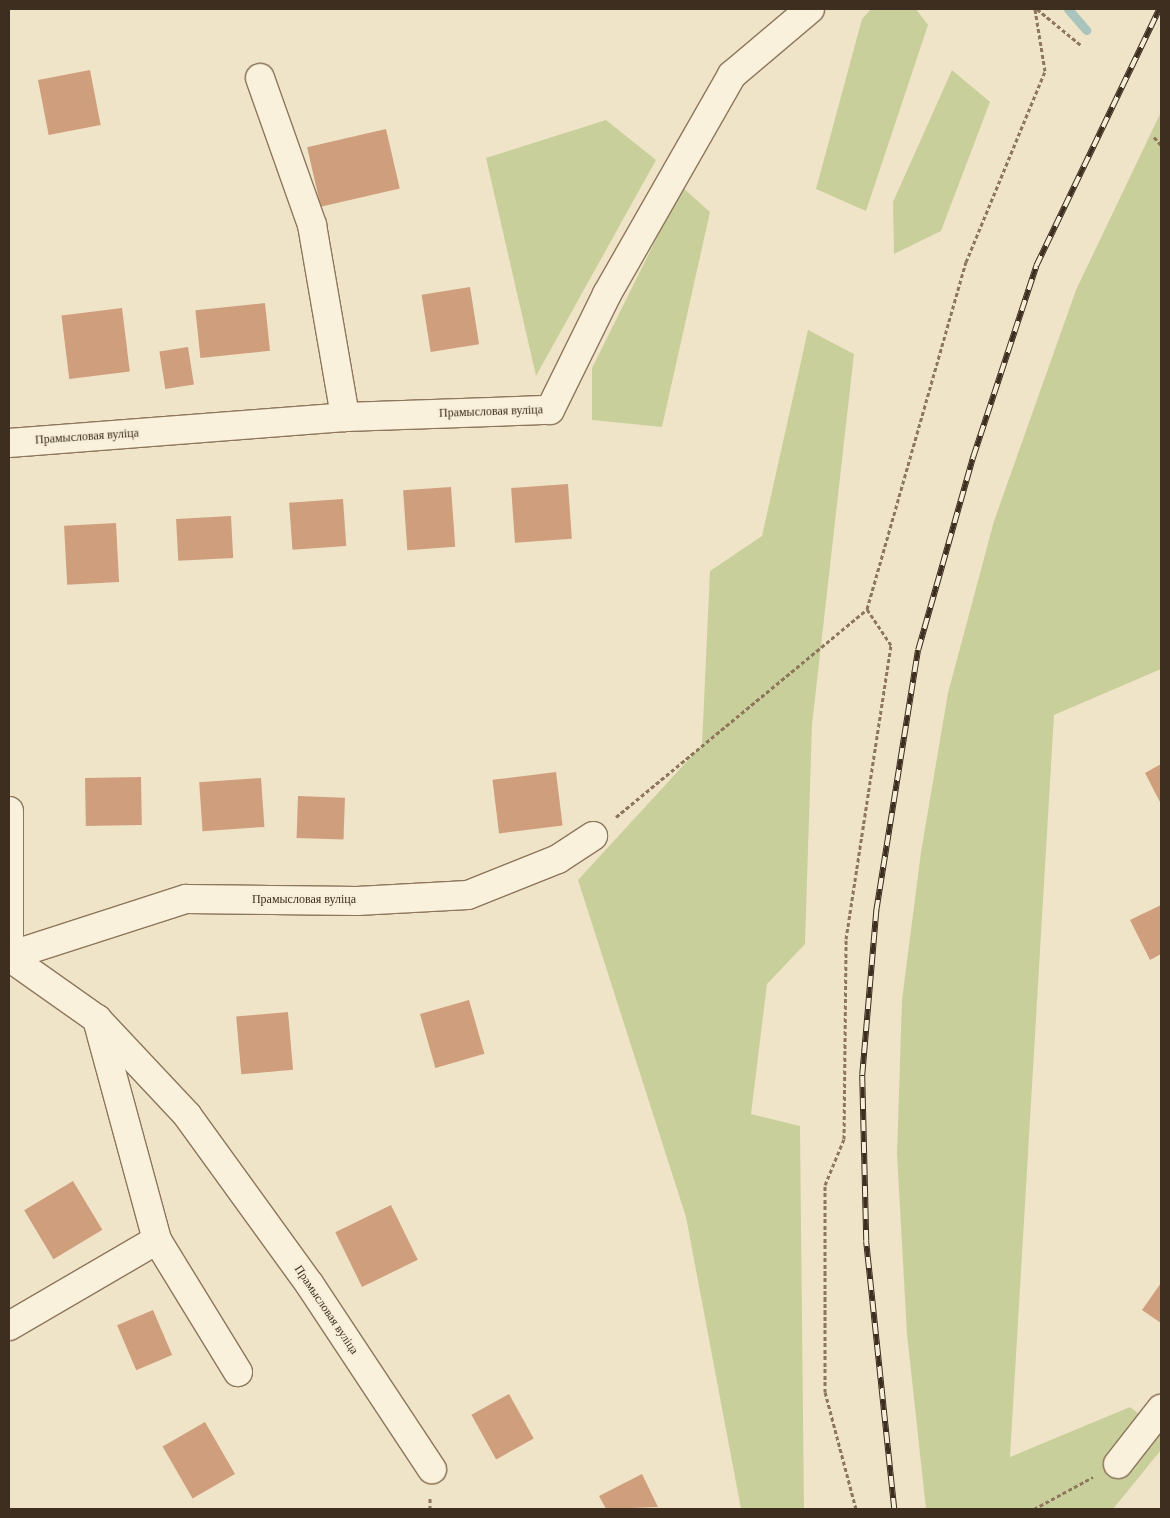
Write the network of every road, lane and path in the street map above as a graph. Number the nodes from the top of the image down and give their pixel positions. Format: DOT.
graph roads {
  1 [pos="810,9"];
  2 [pos="1036,9"];
  3 [pos="1082,46"];
  4 [pos="260,78"];
  5 [pos="1154,137"];
  6 [pos="1161,145"];
  7 [pos="344,418"];
  8 [pos="9,443"];
  9 [pos="867,609"];
  10 [pos="9,811"];
  11 [pos="593,836"];
  12 [pos="9,957"];
  13 [pos="97,1019"];
  14 [pos="157,1240"];
  15 [pos="9,1326"];
  16 [pos="238,1372"];
  17 [pos="1161,1409"];
  18 [pos="1118,1464"];
  19 [pos="432,1469"];
  20 [pos="856,1509"];
  21 [pos="1034,1509"];
  1 -- 7 [label="street, Прамысловая вуліца"];
  2 -- 3 [label="path"];
  2 -- 9 [label="path"];
  4 -- 7 [label="street"];
  5 -- 6 [label="path"];
  7 -- 8 [label="street, Прамысловая вуліца"];
  9 -- 11 [label="path"];
  9 -- 20 [label="path"];
  10 -- 12 [label="street"];
  11 -- 12 [label="street, Прамысловая вуліца"];
  12 -- 13 [label="street, Прамысловая вуліца"];
  13 -- 14 [label="street"];
  13 -- 19 [label="street, Прамысловая вуліца"];
  14 -- 15 [label="street"];
  14 -- 16 [label="street"];
  17 -- 18 [label="street"];
  18 -- 21 [label="path"];
}
